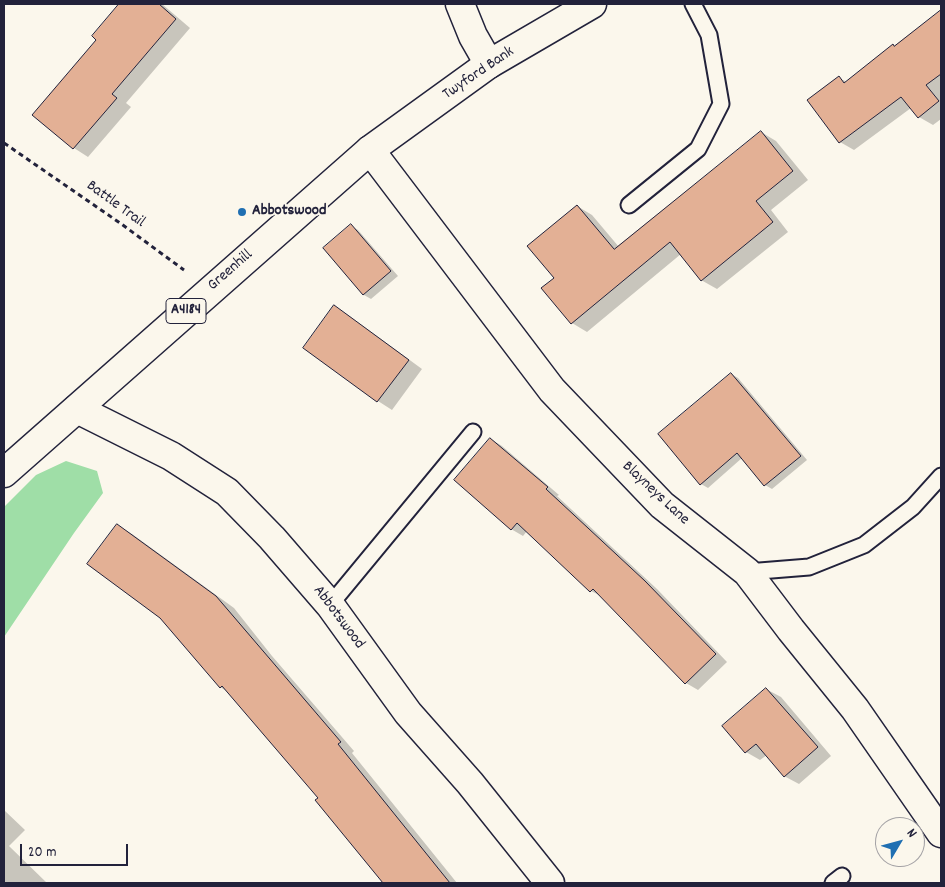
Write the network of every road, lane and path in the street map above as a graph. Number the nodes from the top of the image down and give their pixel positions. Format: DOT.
graph roads {
  1 [pos="460,4"];
  2 [pos="592,4"];
  3 [pos="693,4"];
  4 [pos="489,64"];
  5 [pos="4,143"];
  6 [pos="370,150"];
  7 [pos="629,205"];
  8 [pos="210,290"];
  9 [pos="77,410"];
  10 [pos="473,432"];
  11 [pos="4,473"];
  12 [pos="941,476"];
  13 [pos="747,572"];
  14 [pos="330,605"];
  15 [pos="941,833"];
  16 [pos="550,883"];
  1 -- 4 [label="street"];
  2 -- 4 [label="street, Twyford Bank / A4184"];
  3 -- 7 [label="lane"];
  4 -- 6 [label="street, Twyford Bank / A4184"];
  5 -- 8 [label="path, Battle Trail"];
  6 -- 8 [label="street, Greenhill / A4184"];
  6 -- 13 [label="street, Blayneys Lane"];
  8 -- 9 [label="street, Greenhill / A4184"];
  9 -- 11 [label="street, Greenhill / A4184"];
  9 -- 14 [label="street, Abbotswood"];
  10 -- 14 [label="lane"];
  12 -- 13 [label="lane"];
  13 -- 15 [label="street, Blayneys Lane"];
  14 -- 16 [label="street, Abbotswood"];
}
